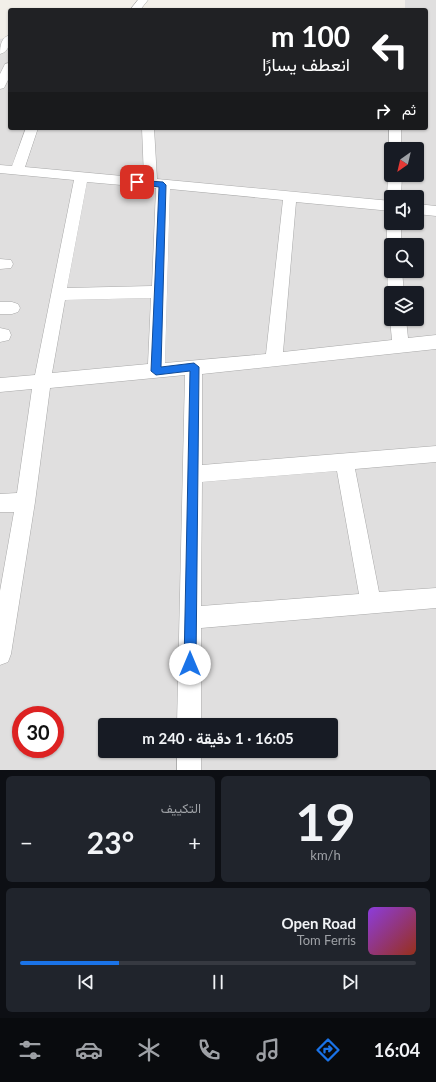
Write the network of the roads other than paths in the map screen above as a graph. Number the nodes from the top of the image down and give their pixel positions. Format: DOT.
graph roads {
  1 [pos="143,0"];
  2 [pos="137,8"];
  3 [pos="8,41"];
  4 [pos="0,51"];
  5 [pos="6,66"];
  6 [pos="0,86"];
  7 [pos="31,130"];
  8 [pos="148,130"];
  9 [pos="395,130"];
  10 [pos="395,142"];
  11 [pos="0,169"];
  12 [pos="17,171"];
  13 [pos="81,177"];
  14 [pos="157,184"];
  15 [pos="290,197"];
  16 [pos="384,205"];
  17 [pos="424,210"];
  18 [pos="436,211"];
  19 [pos="160,292"];
  20 [pos="59,294"];
  21 [pos="399,326"];
  22 [pos="436,342"];
  23 [pos="401,346"];
  24 [pos="274,360"];
  25 [pos="194,367"];
  26 [pos="156,371"];
  27 [pos="42,381"];
  28 [pos="0,385"];
  29 [pos="436,454"];
  30 [pos="344,461"];
  31 [pos="193,474"];
  32 [pos="25,502"];
  33 [pos="0,503"];
  34 [pos="436,598"];
  35 [pos="371,603"];
  36 [pos="190,618"];
  37 [pos="1,647"];
  38 [pos="189,718"];
  39 [pos="189,758"];
  40 [pos="189,770"];
  1 -- 2 [label="street"];
  3 -- 4 [label="street"];
  5 -- 6 [label="street"];
  7 -- 12 [label="street"];
  8 -- 14 [label="street"];
  9 -- 10 [label="street"];
  11 -- 12 [label="street"];
  12 -- 13 [label="street"];
  13 -- 14 [label="street"];
  13 -- 20 [label="street"];
  14 -- 15 [label="street"];
  14 -- 19 [label="street"];
  15 -- 16 [label="street"];
  15 -- 24 [label="street"];
  17 -- 18 [label="street"];
  19 -- 20 [label="street"];
  19 -- 26 [label="street"];
  20 -- 27 [label="street"];
  21 -- 23 [label="street"];
  22 -- 23 [label="street"];
  23 -- 24 [label="street"];
  24 -- 25 [label="street"];
  25 -- 26 [label="street"];
  25 -- 31 [label="street"];
  26 -- 27 [label="street"];
  27 -- 28 [label="street"];
  27 -- 32 [label="street"];
  29 -- 30 [label="street"];
  30 -- 31 [label="street"];
  30 -- 35 [label="street"];
  31 -- 36 [label="street"];
  32 -- 33 [label="street"];
  32 -- 37 [label="street"];
  34 -- 35 [label="street"];
  35 -- 36 [label="street"];
  36 -- 38 [label="street"];
  39 -- 40 [label="street"];
}
